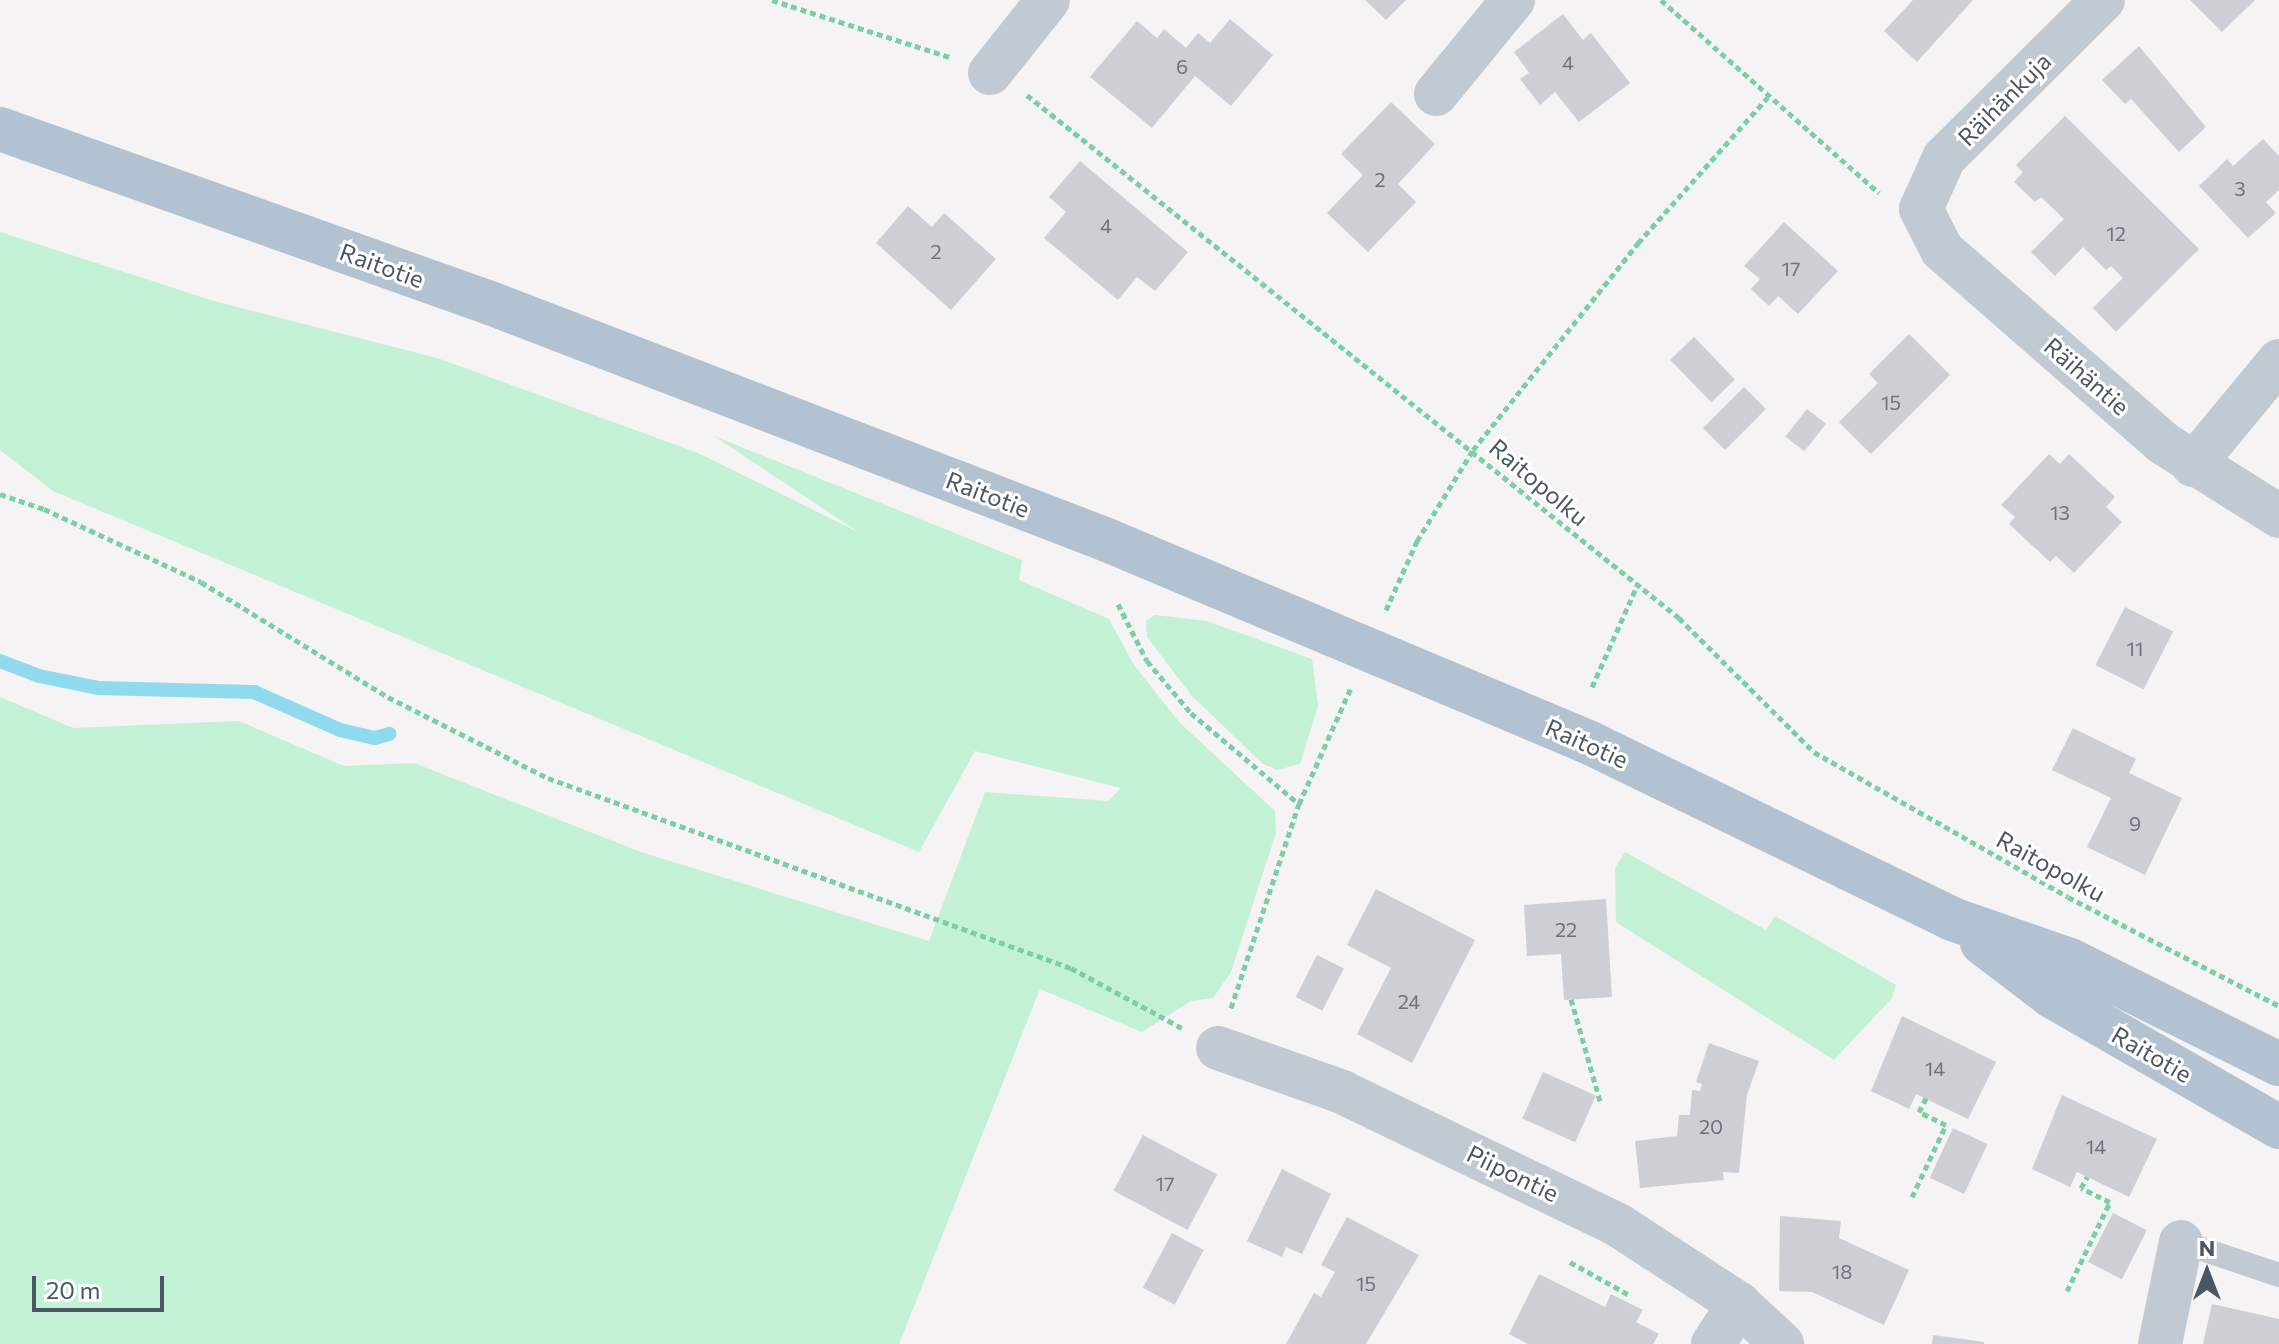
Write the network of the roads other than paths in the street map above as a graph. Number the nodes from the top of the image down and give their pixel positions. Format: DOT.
graph roads {
  1 [pos="1048,0"];
  2 [pos="1513,0"];
  3 [pos="2103,0"];
  4 [pos="990,73"];
  5 [pos="1436,94"];
  6 [pos="0,129"];
  7 [pos="1921,209"];
  8 [pos="2279,361"];
  9 [pos="2193,465"];
  10 [pos="2279,516"];
  11 [pos="1952,919"];
  12 [pos="1218,1048"];
  13 [pos="2279,1064"];
  14 [pos="2279,1127"];
  15 [pos="2181,1242"];
  16 [pos="2279,1275"];
  17 [pos="1739,1304"];
  18 [pos="1713,1344"];
  19 [pos="1782,1344"];
  20 [pos="2160,1344"];
  1 -- 4 [label="street"];
  2 -- 5 [label="street"];
  3 -- 7 [label="street, Räihänkuja"];
  6 -- 11 [label="main road, Raitotie"];
  7 -- 9 [label="street, Räihäntie"];
  8 -- 9 [label="street"];
  9 -- 10 [label="street, Räihäntie"];
  11 -- 13 [label="main road, Raitotie"];
  11 -- 14 [label="main road, Raitotie"];
  12 -- 17 [label="street, Piipontie"];
  15 -- 16 [label="lane"];
  15 -- 20 [label="street"];
  17 -- 18 [label="street"];
  17 -- 19 [label="street, Piipontie"];
}
